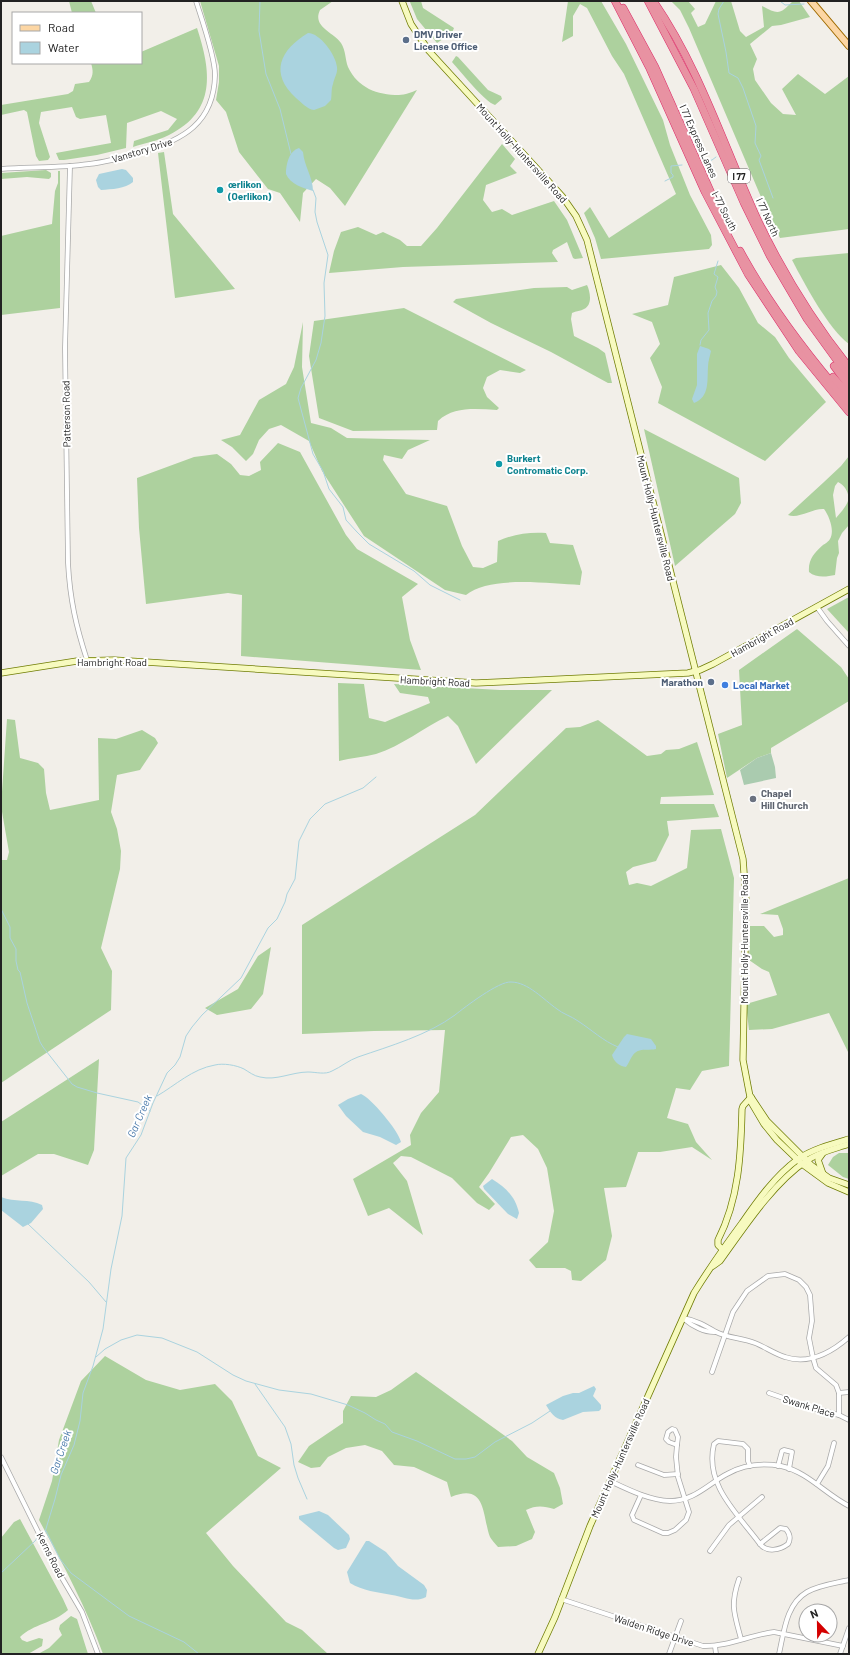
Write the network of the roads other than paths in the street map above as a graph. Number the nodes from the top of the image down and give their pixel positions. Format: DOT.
graph roads {
  1 [pos="196,1"];
  2 [pos="402,1"];
  3 [pos="615,1"];
  4 [pos="619,1"];
  5 [pos="648,1"];
  6 [pos="653,1"];
  7 [pos="811,1"];
  8 [pos="849,46"];
  9 [pos="70,166"];
  10 [pos="1,169"];
  11 [pos="807,319"];
  12 [pos="793,333"];
  13 [pos="849,367"];
  14 [pos="849,377"];
  15 [pos="849,386"];
  16 [pos="849,395"];
  17 [pos="849,404"];
  18 [pos="849,412"];
  19 [pos="849,589"];
  20 [pos="817,606"];
  21 [pos="849,646"];
  22 [pos="87,660"];
  23 [pos="695,672"];
  24 [pos="1,673"];
  25 [pos="751,1097"];
  26 [pos="849,1139"];
  27 [pos="849,1144"];
  28 [pos="829,1150"];
  29 [pos="802,1160"];
  30 [pos="823,1174"];
  31 [pos="849,1185"];
  32 [pos="849,1192"];
  33 [pos="722,1249"];
  34 [pos="711,1267"];
  35 [pos="683,1318"];
  36 [pos="726,1336"];
  37 [pos="849,1337"];
  38 [pos="813,1358"];
  39 [pos="712,1372"];
  40 [pos="849,1392"];
  41 [pos="769,1393"];
  42 [pos="839,1393"];
  43 [pos="838,1415"];
  44 [pos="849,1420"];
  45 [pos="834,1443"];
  46 [pos="677,1445"];
  47 [pos="1,1457"];
  48 [pos="638,1465"];
  49 [pos="750,1466"];
  50 [pos="778,1466"];
  51 [pos="789,1469"];
  52 [pos="678,1474"];
  53 [pos="610,1481"];
  54 [pos="716,1482"];
  55 [pos="818,1484"];
  56 [pos="641,1495"];
  57 [pos="762,1497"];
  58 [pos="685,1499"];
  59 [pos="849,1506"];
  60 [pos="738,1517"];
  61 [pos="760,1544"];
  62 [pos="710,1551"];
  63 [pos="739,1579"];
  64 [pos="849,1580"];
  65 [pos="561,1599"];
  66 [pos="681,1621"];
  67 [pos="849,1628"];
  68 [pos="784,1634"];
  69 [pos="676,1637"];
  70 [pos="741,1639"];
  71 [pos="716,1646"];
  72 [pos="842,1646"];
  73 [pos="98,1654"];
  74 [pos="538,1654"];
  75 [pos="669,1654"];
  76 [pos="716,1654"];
  77 [pos="779,1654"];
  78 [pos="840,1654"];
  1 -- 9 [label="street, Vanstory Drive"];
  2 -- 23 [label="main road, Mount Holly-Huntersville Road"];
  3 -- 18 [label="highway, I-77 South"];
  4 -- 12 [label="highway, I 77 Express Lanes"];
  5 -- 11 [label="highway, I 77 Express Lanes / I 77"];
  6 -- 13 [label="highway, I 77 North / I 77"];
  7 -- 8 [label="main road"];
  9 -- 10 [label="street, Vanstory Drive"];
  9 -- 22 [label="street, Patterson Road"];
  11 -- 14 [label="highway, I 77 Express Lanes / I 77"];
  11 -- 15 [label="highway"];
  12 -- 16 [label="highway"];
  12 -- 17 [label="highway, I 77 Express Lanes"];
  19 -- 20 [label="main road, Hambright Road"];
  20 -- 21 [label="street"];
  20 -- 23 [label="main road, Hambright Road"];
  22 -- 23 [label="main road, Hambright Road"];
  22 -- 24 [label="main road, Hambright Road"];
  23 -- 25 [label="main road, Mount Holly-Huntersville Road"];
  25 -- 29 [label="main road, Mount Holly-Huntersville Road"];
  25 -- 33 [label="main road"];
  26 -- 29 [label="main road"];
  27 -- 28 [label="main road"];
  28 -- 29 [label="main road"];
  28 -- 30 [label="main road"];
  29 -- 30 [label="main road"];
  29 -- 32 [label="main road"];
  29 -- 33 [label="main road, Mount Holly-Huntersville Road"];
  29 -- 34 [label="main road, Mount Holly-Huntersville Road"];
  30 -- 31 [label="main road"];
  33 -- 34 [label="main road, Mount Holly-Huntersville Road"];
  34 -- 35 [label="main road, Mount Holly-Huntersville Road"];
  35 -- 36 [label="street"];
  35 -- 53 [label="main road, Mount Holly-Huntersville Road"];
  36 -- 38 [label="street"];
  36 -- 38 [label="street"];
  36 -- 39 [label="street"];
  37 -- 38 [label="street"];
  38 -- 42 [label="street"];
  40 -- 42 [label="street"];
  41 -- 43 [label="street, Swank Place"];
  42 -- 43 [label="street"];
  43 -- 44 [label="street, Swank Place"];
  45 -- 55 [label="street"];
  46 -- 52 [label="street"];
  47 -- 73 [label="street, Kerns Road"];
  48 -- 52 [label="street"];
  49 -- 50 [label="street"];
  49 -- 54 [label="street"];
  49 -- 54 [label="street"];
  50 -- 51 [label="street"];
  50 -- 51 [label="street"];
  51 -- 55 [label="street"];
  52 -- 58 [label="street"];
  53 -- 56 [label="street"];
  53 -- 65 [label="main road, Mount Holly-Huntersville Road"];
  54 -- 58 [label="street"];
  54 -- 60 [label="street"];
  55 -- 59 [label="street"];
  56 -- 58 [label="street"];
  56 -- 58 [label="street"];
  57 -- 60 [label="street"];
  60 -- 61 [label="street"];
  60 -- 62 [label="street"];
  61 -- 61 [label="street"];
  63 -- 70 [label="street"];
  64 -- 68 [label="street"];
  65 -- 69 [label="street, Walden Ridge Drive"];
  65 -- 74 [label="main road, Mount Holly-Huntersville Road"];
  66 -- 69 [label="street"];
  67 -- 72 [label="street"];
  68 -- 70 [label="street, Walden Ridge Drive"];
  68 -- 72 [label="street, Walden Ridge Drive"];
  68 -- 77 [label="street"];
  69 -- 71 [label="street, Walden Ridge Drive"];
  69 -- 75 [label="street"];
  70 -- 71 [label="street, Walden Ridge Drive"];
  71 -- 76 [label="street"];
  72 -- 78 [label="street"];
}
